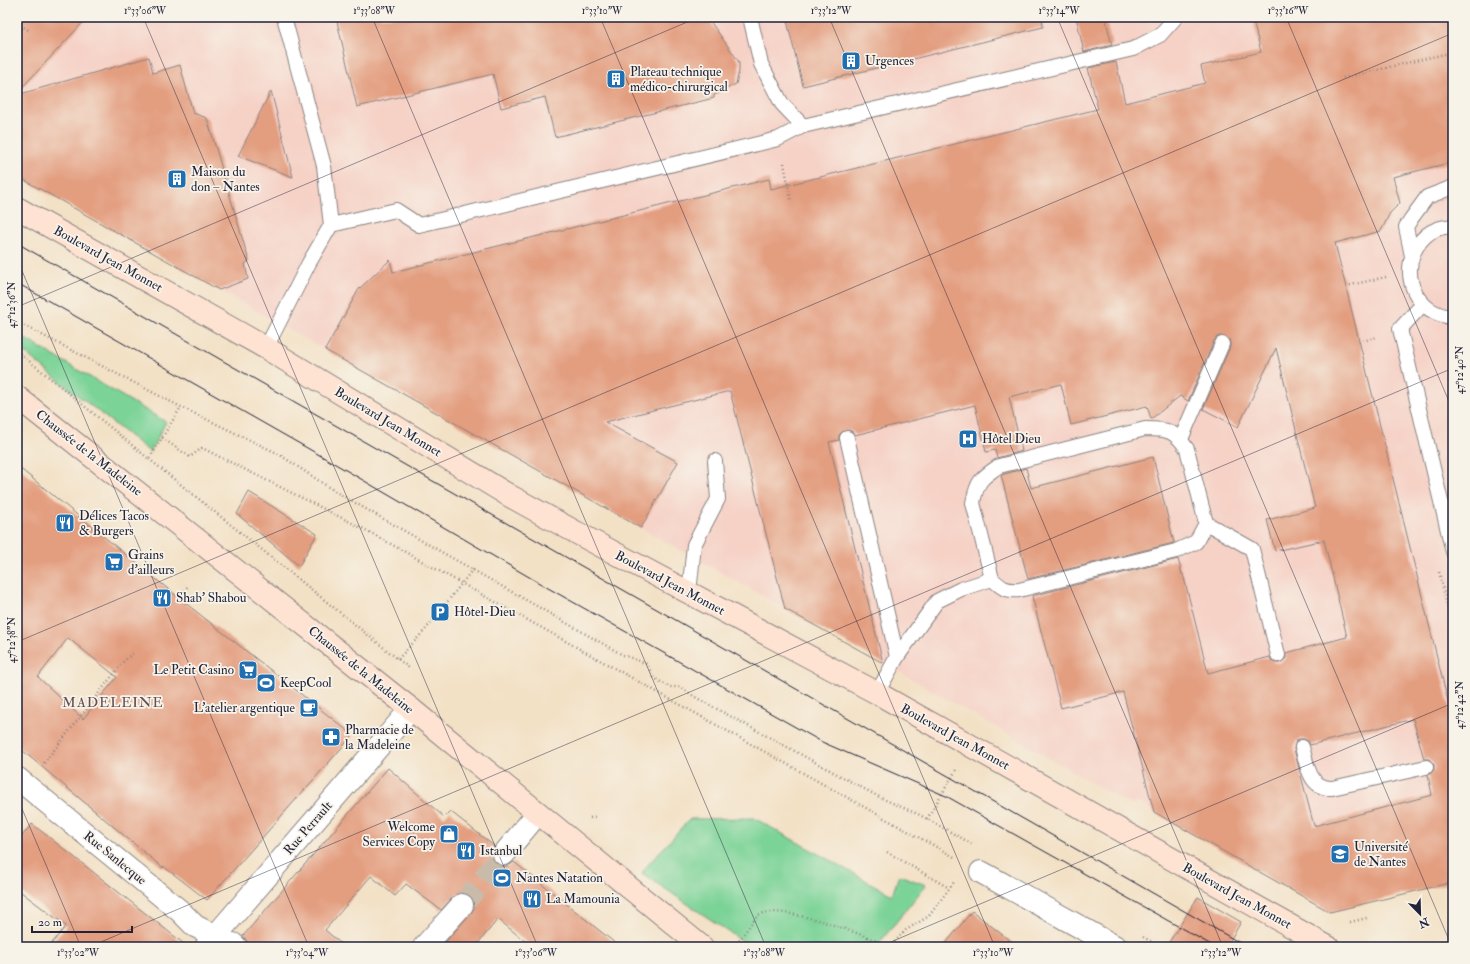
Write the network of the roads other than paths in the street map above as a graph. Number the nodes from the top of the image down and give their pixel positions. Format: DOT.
graph roads {
  1 [pos="284,17"];
  2 [pos="750,17"];
  3 [pos="1176,17"];
  4 [pos="803,126"];
  5 [pos="1453,188"];
  6 [pos="17,208"];
  7 [pos="331,225"];
  8 [pos="1453,226"];
  9 [pos="1412,256"];
  10 [pos="1423,304"];
  11 [pos="1453,317"];
  12 [pos="1222,344"];
  13 [pos="266,348"];
  14 [pos="17,397"];
  15 [pos="846,438"];
  16 [pos="1181,439"];
  17 [pos="714,461"];
  18 [pos="1206,523"];
  19 [pos="1453,552"];
  20 [pos="992,579"];
  21 [pos="689,593"];
  22 [pos="1278,655"];
  23 [pos="897,657"];
  24 [pos="877,693"];
  25 [pos="411,709"];
  26 [pos="1302,747"];
  27 [pos="1426,766"];
  28 [pos="17,778"];
  29 [pos="538,813"];
  30 [pos="504,854"];
  31 [pos="981,872"];
  32 [pos="462,905"];
  33 [pos="222,944"];
  34 [pos="424,947"];
  35 [pos="702,947"];
  36 [pos="1116,947"];
  37 [pos="1328,947"];
  1 -- 7 [label="lane"];
  2 -- 4 [label="lane"];
  3 -- 4 [label="lane"];
  4 -- 7 [label="lane"];
  5 -- 9 [label="lane"];
  6 -- 13 [label="main road, Boulevard Jean Monnet"];
  7 -- 13 [label="lane"];
  8 -- 9 [label="lane"];
  9 -- 10 [label="lane"];
  10 -- 11 [label="lane"];
  10 -- 19 [label="lane"];
  12 -- 16 [label="lane"];
  13 -- 21 [label="main road, Boulevard Jean Monnet"];
  14 -- 25 [label="main road, Chaussée de la Madeleine"];
  15 -- 23 [label="lane"];
  16 -- 18 [label="lane"];
  16 -- 20 [label="lane"];
  17 -- 21 [label="lane"];
  18 -- 20 [label="lane"];
  18 -- 22 [label="lane"];
  20 -- 23 [label="lane"];
  21 -- 24 [label="main road, Boulevard Jean Monnet"];
  23 -- 24 [label="lane"];
  24 -- 37 [label="main road, Boulevard Jean Monnet"];
  25 -- 29 [label="main road, Chaussée de la Madeleine"];
  25 -- 33 [label="street, Rue Perrault"];
  26 -- 27 [label="lane"];
  28 -- 33 [label="street, Rue Sanlecque"];
  29 -- 30 [label="street"];
  29 -- 35 [label="main road, Chaussée de la Madeleine"];
  31 -- 36 [label="street"];
  32 -- 34 [label="street"];
}
